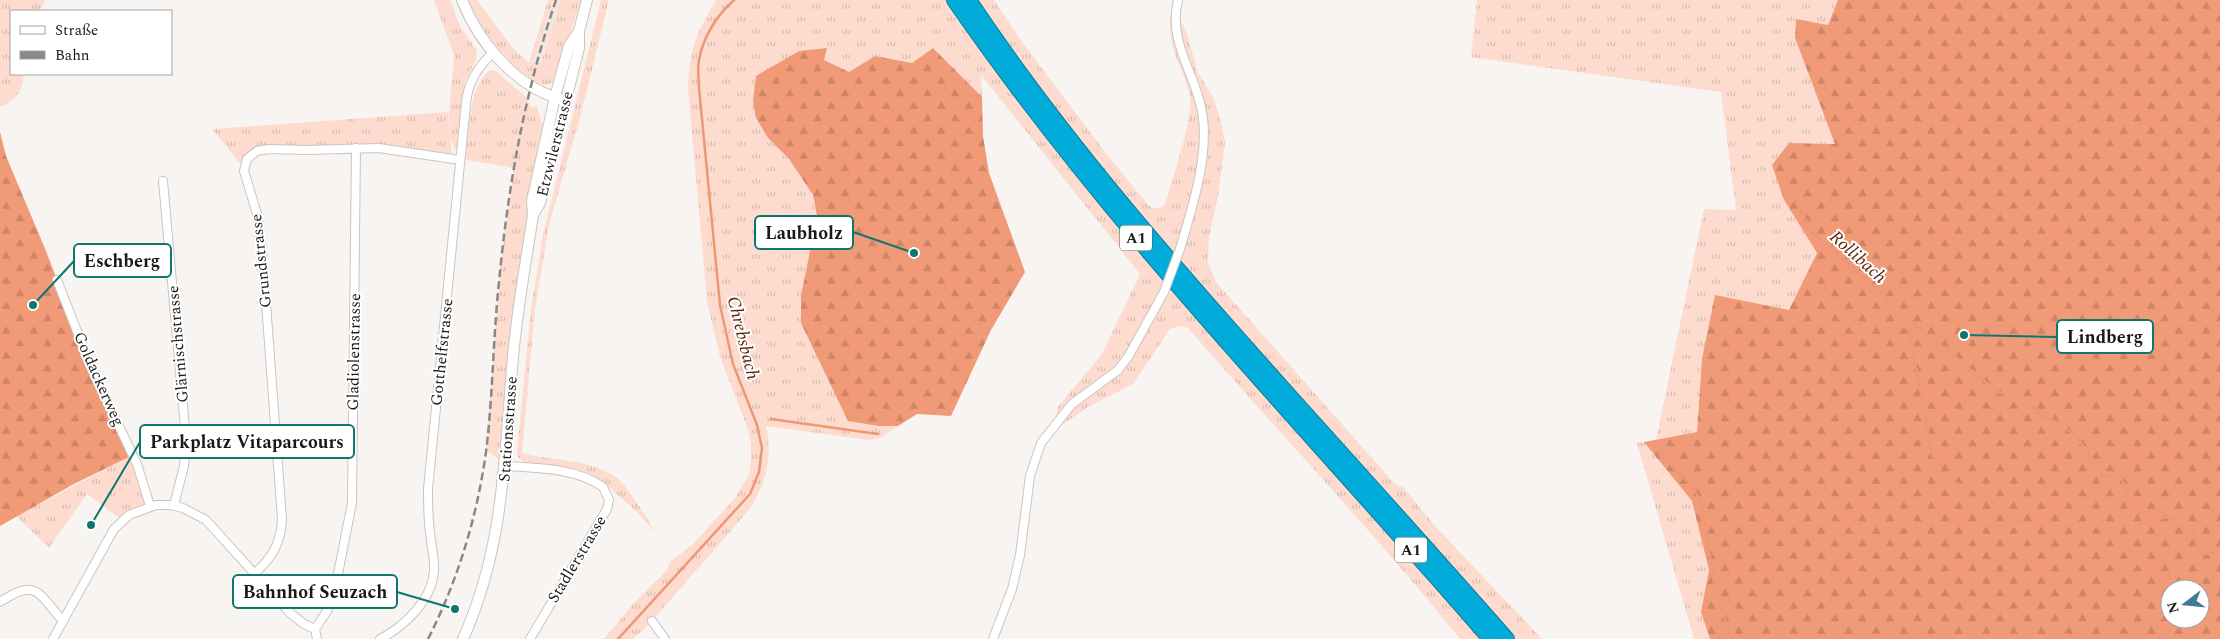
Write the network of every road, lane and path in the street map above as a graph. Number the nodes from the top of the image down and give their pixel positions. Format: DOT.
graph roads {
  1 [pos="462,0"];
  2 [pos="587,0"];
  3 [pos="954,0"];
  4 [pos="969,0"];
  5 [pos="1178,0"];
  6 [pos="494,52"];
  7 [pos="560,99"];
  8 [pos="356,148"];
  9 [pos="460,160"];
  10 [pos="163,182"];
  11 [pos="533,215"];
  12 [pos="58,280"];
  13 [pos="505,466"];
  14 [pos="150,506"];
  15 [pos="174,506"];
  16 [pos="255,573"];
  17 [pos="0,602"];
  18 [pos="63,620"];
  19 [pos="652,621"];
  20 [pos="315,629"];
  21 [pos="1490,638"];
  22 [pos="53,639"];
  23 [pos="317,639"];
  24 [pos="380,639"];
  25 [pos="463,639"];
  26 [pos="530,639"];
  27 [pos="665,639"];
  28 [pos="992,639"];
  29 [pos="1507,639"];
  1 -- 6 [label="main road"];
  2 -- 7 [label="main road, Etzwilerstrasse"];
  3 -- 21 [label="highway, A1"];
  4 -- 29 [label="highway, A1"];
  5 -- 28 [label="street, bridge"];
  6 -- 7 [label="main road"];
  6 -- 9 [label="street, Gotthelfstrasse"];
  7 -- 11 [label="main road, Etzwilerstrasse"];
  8 -- 9 [label="street, Grundstrasse"];
  8 -- 16 [label="street, Grundstrasse"];
  8 -- 20 [label="street, Gladiolenstrasse"];
  9 -- 24 [label="street, Gotthelfstrasse"];
  10 -- 15 [label="street, Glärnischstrasse"];
  11 -- 13 [label="main road, Stationsstrasse"];
  12 -- 14 [label="street, Goldackerweg"];
  13 -- 25 [label="main road, Stationsstrasse"];
  13 -- 26 [label="street, Stadlerstrasse"];
  14 -- 15 [label="street"];
  14 -- 18 [label="street"];
  15 -- 16 [label="street"];
  16 -- 20 [label="street"];
  17 -- 18 [label="street"];
  18 -- 22 [label="street"];
  19 -- 27 [label="street"];
  20 -- 23 [label="street"];
}
